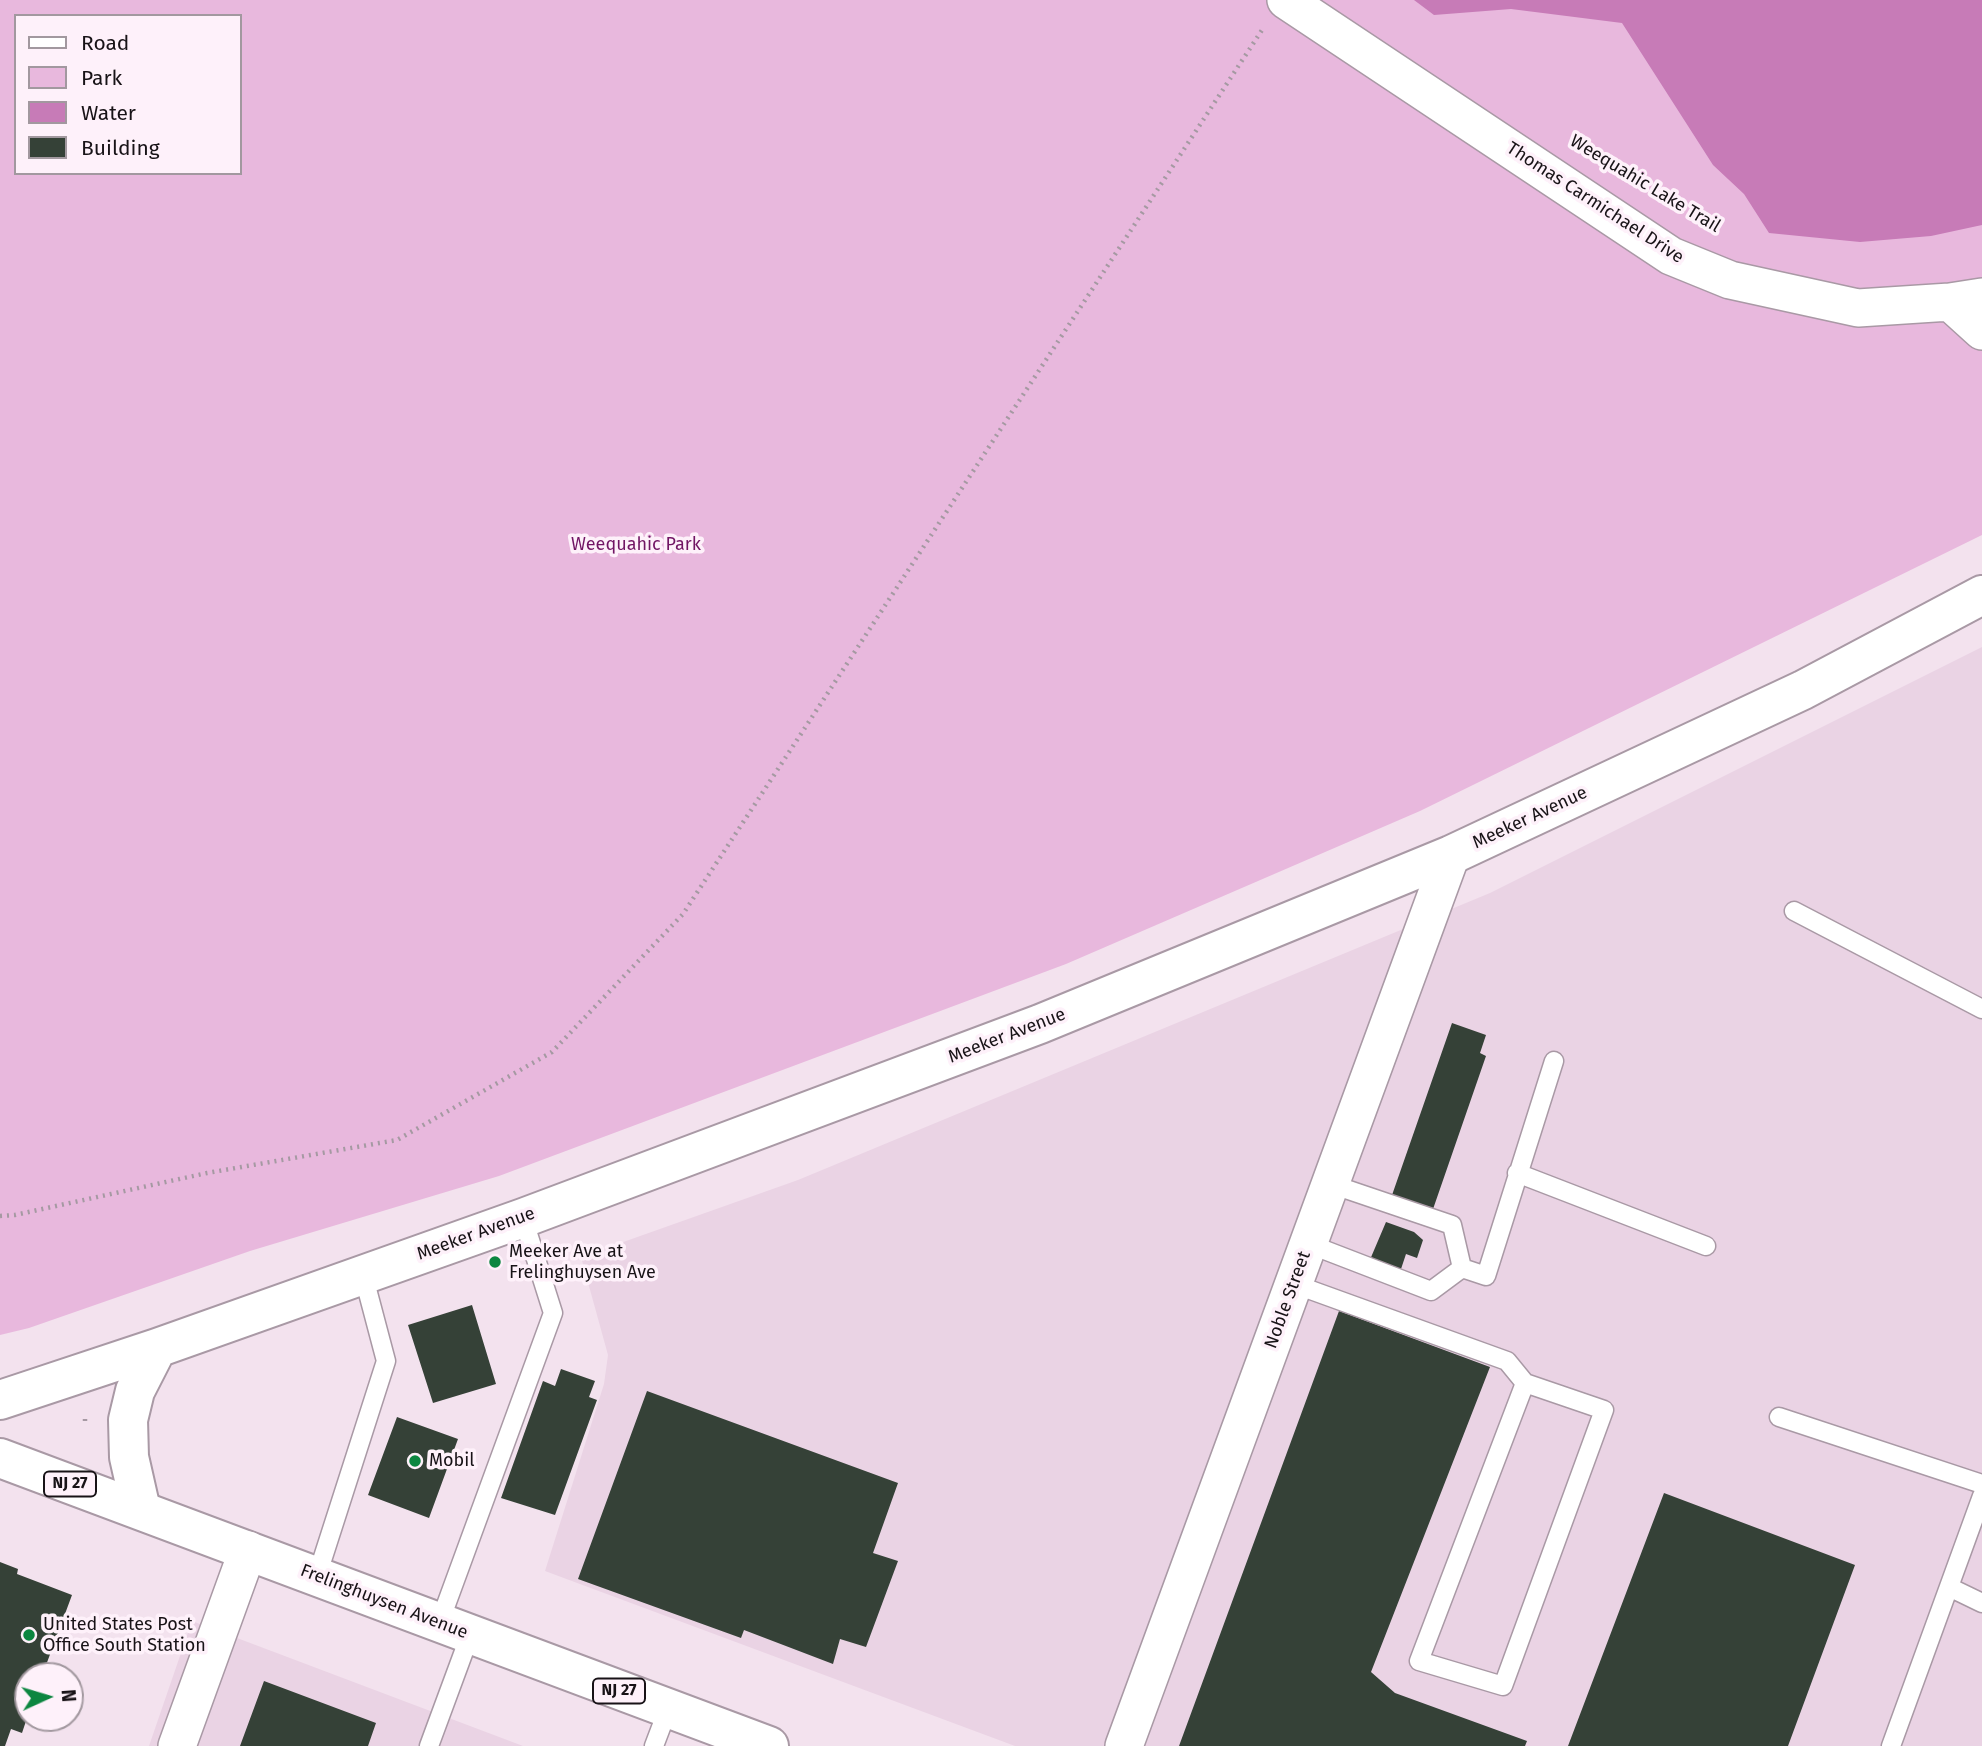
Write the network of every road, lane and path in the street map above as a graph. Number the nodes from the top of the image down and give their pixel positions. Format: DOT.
graph roads {
  1 [pos="1276,12"];
  2 [pos="1966,300"];
  3 [pos="1982,331"];
  4 [pos="1982,595"];
  5 [pos="1451,855"];
  6 [pos="1794,911"];
  7 [pos="1982,1009"];
  8 [pos="1554,1061"];
  9 [pos="1517,1173"];
  10 [pos="1331,1184"];
  11 [pos="0,1216"];
  12 [pos="523,1218"];
  13 [pos="1309,1244"];
  14 [pos="1706,1246"];
  15 [pos="1462,1268"];
  16 [pos="363,1274"];
  17 [pos="1294,1284"];
  18 [pos="157,1348"];
  19 [pos="1525,1383"];
  20 [pos="0,1401"];
  21 [pos="1779,1417"];
  22 [pos="0,1458"];
  23 [pos="1982,1484"];
  24 [pos="1982,1496"];
  25 [pos="141,1510"];
  26 [pos="247,1550"];
  27 [pos="317,1576"];
  28 [pos="1949,1587"];
  29 [pos="1982,1603"];
  30 [pos="454,1630"];
  31 [pos="668,1709"];
  32 [pos="177,1746"];
  33 [pos="429,1746"];
  34 [pos="654,1746"];
  35 [pos="769,1746"];
  36 [pos="1124,1746"];
  37 [pos="1891,1746"];
  1 -- 2 [label="street, Thomas Carmichael Drive"];
  1 -- 11 [label="path"];
  2 -- 3 [label="street"];
  4 -- 5 [label="main road, Meeker Avenue"];
  5 -- 10 [label="street, Noble Street"];
  5 -- 12 [label="main road, Meeker Avenue"];
  6 -- 7 [label="lane"];
  8 -- 9 [label="lane"];
  9 -- 14 [label="lane"];
  9 -- 15 [label="lane"];
  10 -- 13 [label="street, Noble Street"];
  10 -- 15 [label="lane"];
  12 -- 16 [label="main road, Meeker Avenue"];
  12 -- 30 [label="lane"];
  13 -- 15 [label="lane"];
  13 -- 17 [label="street, Noble Street"];
  16 -- 18 [label="main road, Meeker Avenue"];
  16 -- 27 [label="lane"];
  17 -- 19 [label="lane"];
  17 -- 36 [label="street, Noble Street"];
  18 -- 20 [label="main road, Meeker Avenue"];
  18 -- 25 [label="main road"];
  19 -- 19 [label="lane"];
  21 -- 23 [label="lane"];
  22 -- 25 [label="main road, Frelinghuysen Avenue / NJ 27"];
  24 -- 28 [label="lane"];
  25 -- 26 [label="main road, Frelinghuysen Avenue / NJ 27"];
  26 -- 27 [label="main road, Frelinghuysen Avenue / NJ 27"];
  26 -- 32 [label="street"];
  27 -- 30 [label="main road, Frelinghuysen Avenue / NJ 27"];
  28 -- 29 [label="lane"];
  28 -- 37 [label="lane"];
  30 -- 31 [label="main road, Frelinghuysen Avenue / NJ 27"];
  30 -- 33 [label="lane"];
  31 -- 34 [label="lane"];
  31 -- 35 [label="main road, Frelinghuysen Avenue / NJ 27"];
}
